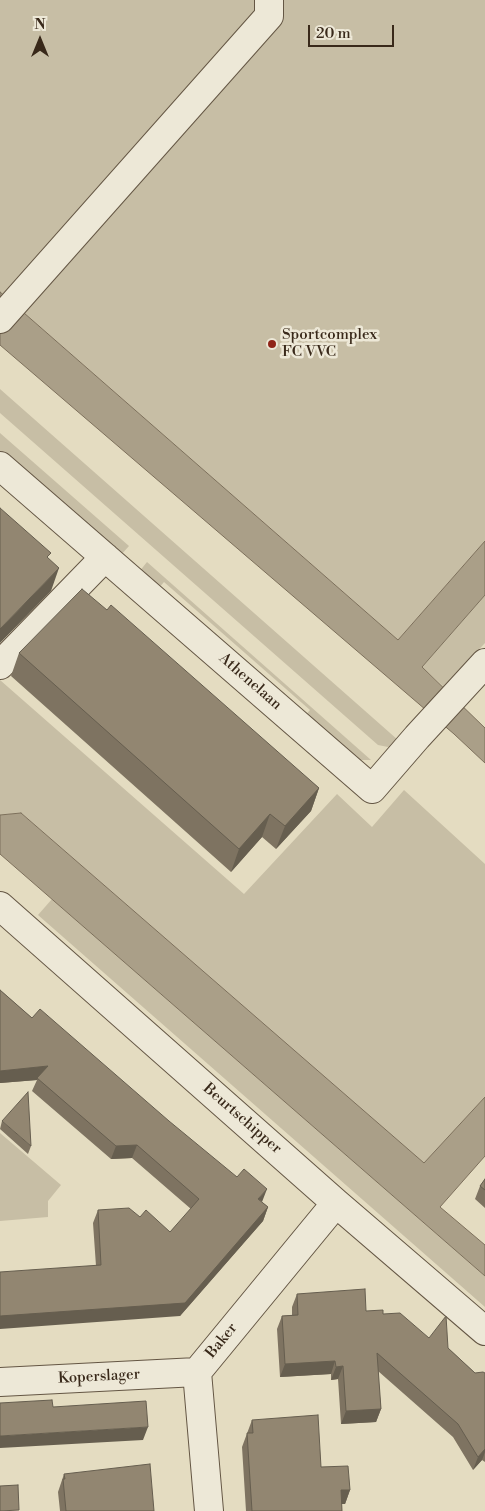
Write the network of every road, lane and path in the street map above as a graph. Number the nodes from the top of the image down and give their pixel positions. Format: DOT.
graph roads {
  1 [pos="269,0"];
  2 [pos="0,318"];
  3 [pos="0,466"];
  4 [pos="106,557"];
  5 [pos="0,666"];
  6 [pos="477,672"];
  7 [pos="0,906"];
  8 [pos="336,1203"];
  9 [pos="485,1331"];
  10 [pos="197,1372"];
  11 [pos="0,1382"];
  12 [pos="208,1511"];
  1 -- 2 [label="street"];
  3 -- 4 [label="street, Athenelaan"];
  4 -- 5 [label="street"];
  4 -- 6 [label="street, Athenelaan"];
  7 -- 8 [label="street, Beurtschipper"];
  8 -- 9 [label="street, Beurtschipper"];
  8 -- 10 [label="street, Baker"];
  10 -- 11 [label="street, Koperslager"];
  10 -- 12 [label="street, Baker"];
}
